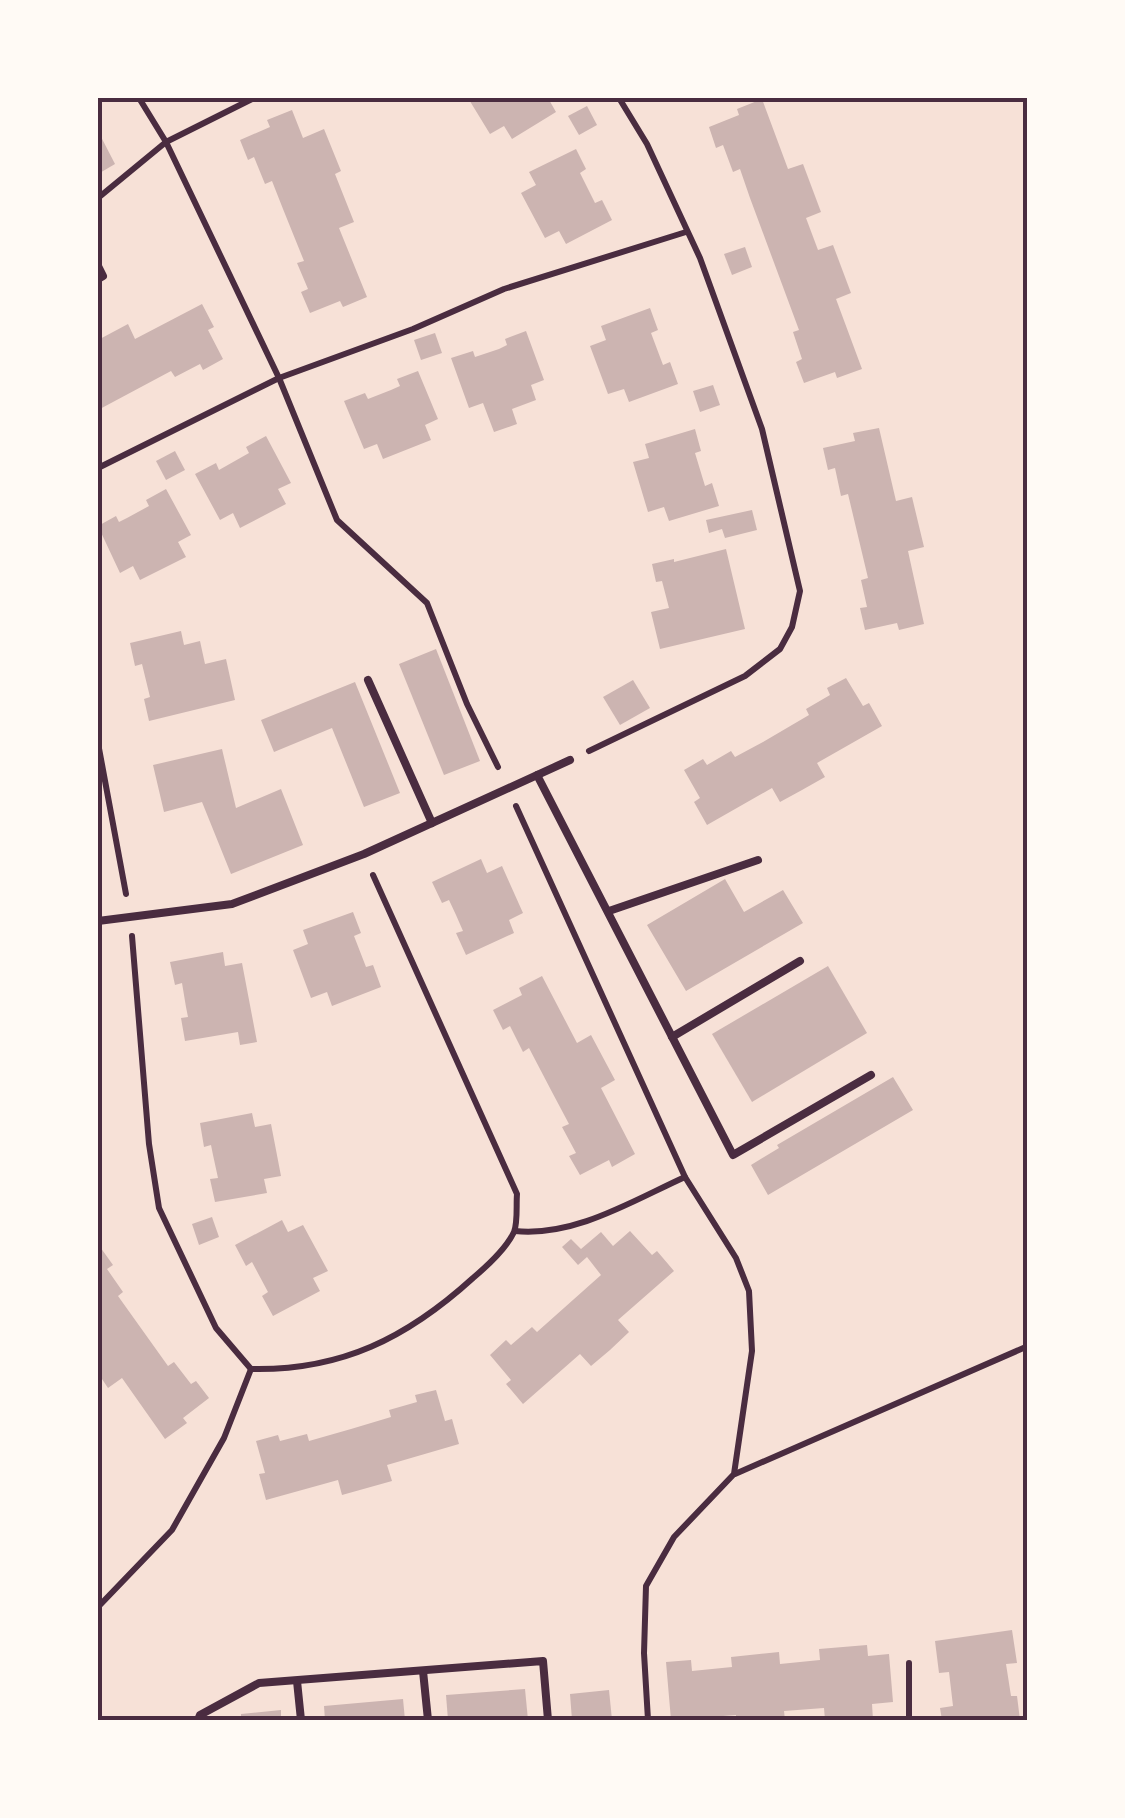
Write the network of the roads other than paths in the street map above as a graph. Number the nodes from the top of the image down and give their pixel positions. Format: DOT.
graph roads {
  1 [pos="98,266"];
  2 [pos="100,278"];
  3 [pos="368,680"];
  4 [pos="570,760"];
  5 [pos="537,774"];
  6 [pos="432,823"];
  7 [pos="758,860"];
  8 [pos="608,912"];
  9 [pos="98,921"];
  10 [pos="800,962"];
  11 [pos="672,1037"];
  12 [pos="871,1074"];
  13 [pos="422,1671"];
  14 [pos="297,1681"];
  15 [pos="198,1720"];
  16 [pos="301,1720"];
  17 [pos="428,1720"];
  18 [pos="548,1720"];
  1 -- 2 [label="lane"];
  3 -- 6 [label="lane"];
  4 -- 5 [label="lane"];
  5 -- 6 [label="lane"];
  5 -- 8 [label="lane"];
  6 -- 9 [label="lane"];
  7 -- 8 [label="lane"];
  8 -- 11 [label="lane"];
  10 -- 11 [label="lane"];
  11 -- 12 [label="lane"];
  13 -- 14 [label="lane"];
  13 -- 17 [label="lane"];
  13 -- 18 [label="lane"];
  14 -- 15 [label="lane"];
  14 -- 16 [label="lane"];
}
